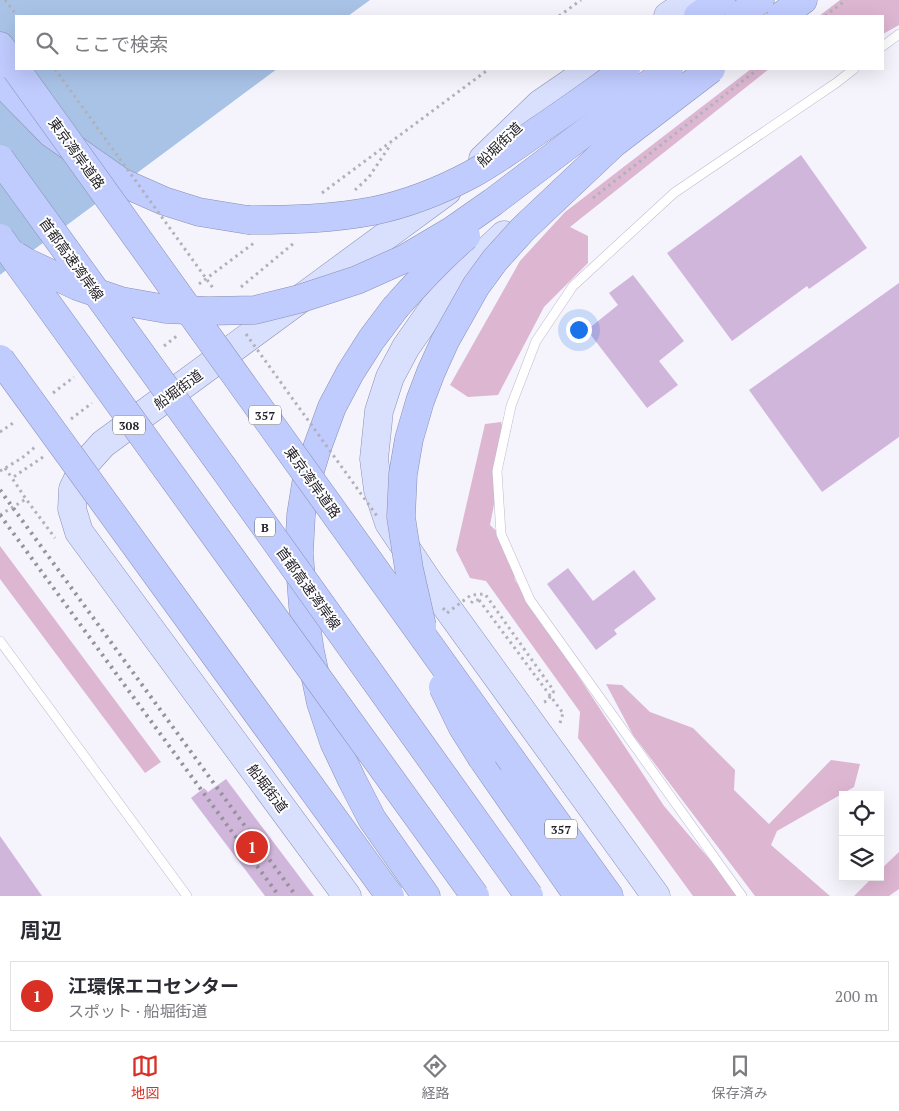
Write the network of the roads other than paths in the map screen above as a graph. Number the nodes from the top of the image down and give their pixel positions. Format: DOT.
graph roads {
  1 [pos="692,0"];
  2 [pos="721,0"];
  3 [pos="760,0"];
  4 [pos="766,0"];
  5 [pos="803,0"];
  6 [pos="819,0"];
  7 [pos="670,15"];
  8 [pos="699,15"];
  9 [pos="740,15"];
  10 [pos="747,15"];
  11 [pos="782,15"];
  12 [pos="798,15"];
  13 [pos="899,34"];
  14 [pos="884,45"];
  15 [pos="0,46"];
  16 [pos="15,68"];
  17 [pos="17,70"];
  18 [pos="591,70"];
  19 [pos="625,70"];
  20 [pos="668,70"];
  21 [pos="678,70"];
  22 [pos="710,70"];
  23 [pos="724,70"];
  24 [pos="853,70"];
  25 [pos="0,81"];
  26 [pos="0,159"];
  27 [pos="0,238"];
  28 [pos="0,245"];
  29 [pos="0,359"];
  30 [pos="0,641"];
  31 [pos="187,896"];
  32 [pos="347,896"];
  33 [pos="390,896"];
  34 [pos="426,896"];
  35 [pos="475,896"];
  36 [pos="529,896"];
  37 [pos="578,896"];
  38 [pos="609,896"];
  39 [pos="656,896"];
  40 [pos="742,896"];
  1 -- 7 [label="main road"];
  2 -- 8 [label="highway"];
  3 -- 9 [label="highway"];
  4 -- 10 [label="highway"];
  5 -- 11 [label="highway"];
  6 -- 12 [label="main road"];
  13 -- 14 [label="lane"];
  15 -- 16 [label="highway, 東京湾岸道路 / 357"];
  17 -- 38 [label="highway, 東京湾岸道路 / 357, bridge"];
  18 -- 32 [label="main road, 船堀街道 / 308"];
  19 -- 25 [label="highway, bridge"];
  20 -- 28 [label="highway, bridge"];
  21 -- 34 [label="highway, bridge"];
  22 -- 37 [label="highway, bridge"];
  23 -- 39 [label="main road"];
  24 -- 40 [label="lane"];
  26 -- 36 [label="highway, 首都高速湾岸線 / B, bridge"];
  27 -- 35 [label="highway, bridge"];
  29 -- 33 [label="highway, bridge"];
  30 -- 31 [label="lane"];
}
